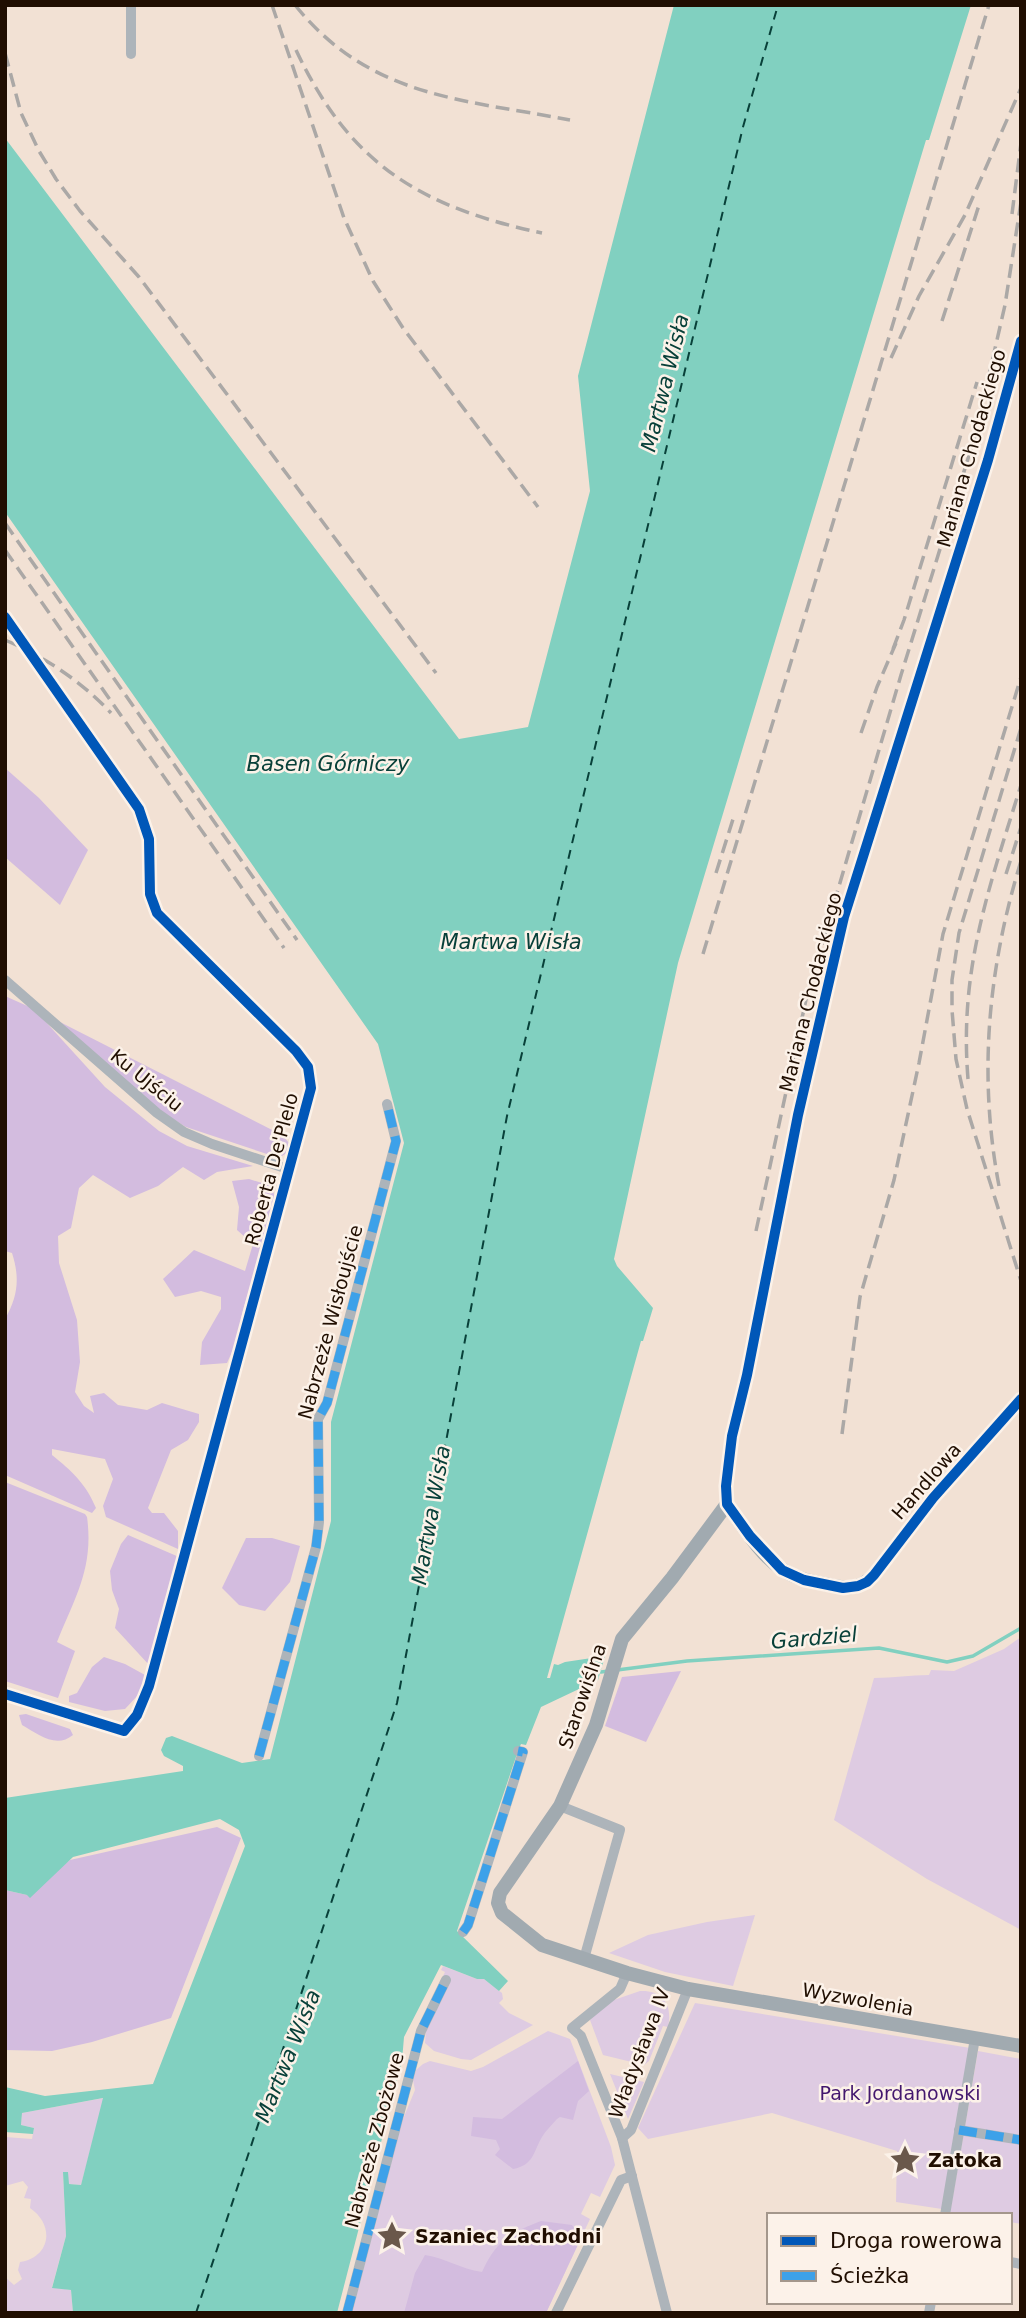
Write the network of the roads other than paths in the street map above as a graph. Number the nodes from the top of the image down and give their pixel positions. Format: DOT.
graph roads {
  1 [pos="131,5"];
  2 [pos="131,54"];
  3 [pos="1021,341"];
  4 [pos="5,617"];
  5 [pos="5,980"];
  6 [pos="387,1104"];
  7 [pos="288,1168"];
  8 [pos="1021,1399"];
  9 [pos="727,1504"];
  10 [pos="5,1694"];
  11 [pos="518,1751"];
  12 [pos="260,1756"];
  13 [pos="560,1807"];
  14 [pos="463,1932"];
  15 [pos="584,1959"];
  16 [pos="627,1973"];
  17 [pos="446,1980"];
  18 [pos="688,1989"];
  19 [pos="975,2038"];
  20 [pos="1021,2046"];
  21 [pos="959,2130"];
  22 [pos="622,2138"];
  23 [pos="1021,2140"];
  24 [pos="632,2176"];
  25 [pos="945,2213"];
  26 [pos="347,2313"];
  27 [pos="556,2313"];
  28 [pos="667,2313"];
  1 -- 2 [label="street"];
  3 -- 9 [label="street, Mariana Chodackiego"];
  4 -- 7 [label="street, Roberta De'Plelo"];
  5 -- 7 [label="street, Ku Ujściu"];
  6 -- 12 [label="street, Nabrzeże Wisłoujście"];
  7 -- 10 [label="street, Roberta De'Plelo"];
  8 -- 9 [label="street, Handlowa"];
  9 -- 13 [label="street, Starowiślna"];
  11 -- 14 [label="street"];
  13 -- 15 [label="street"];
  13 -- 15 [label="street, Starowiślna"];
  15 -- 16 [label="street, Starowiślna"];
  16 -- 18 [label="street, Władysława IV"];
  16 -- 22 [label="street, Władysława IV"];
  17 -- 26 [label="street, Nabrzeże Zbożowe"];
  18 -- 19 [label="street, Wyzwolenia"];
  18 -- 22 [label="street, Władysława IV"];
  19 -- 20 [label="street, Wyzwolenia"];
  19 -- 21 [label="street"];
  21 -- 23 [label="street"];
  21 -- 25 [label="street"];
  22 -- 24 [label="street, Władysława IV"];
  24 -- 27 [label="street"];
  24 -- 28 [label="street, Władysława IV"];
}
